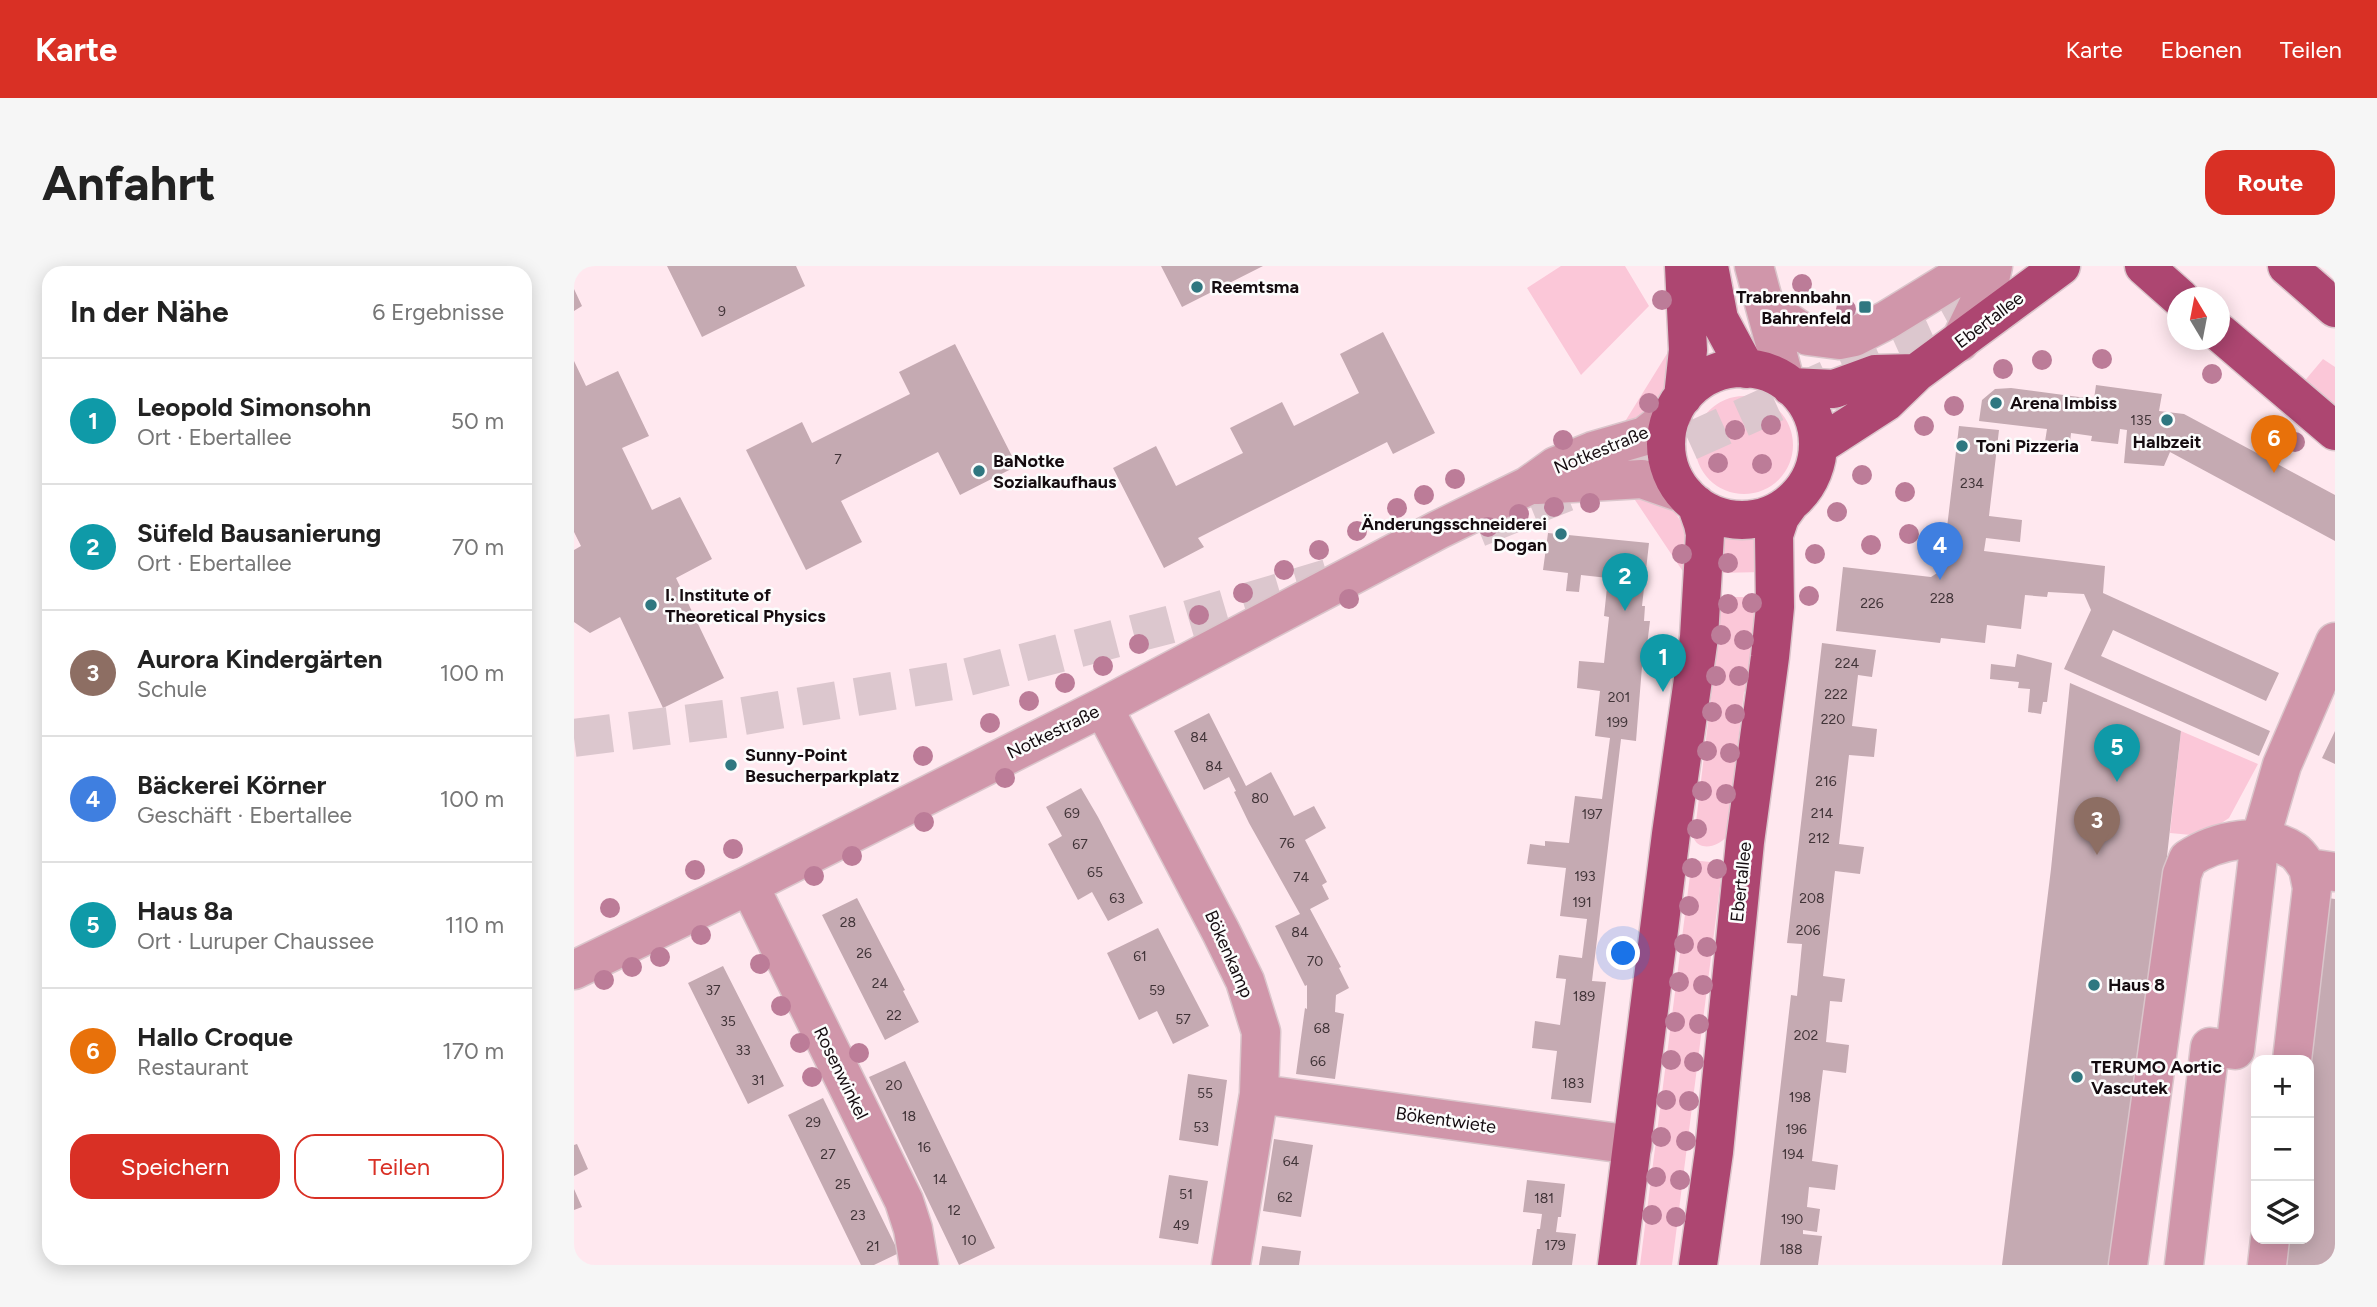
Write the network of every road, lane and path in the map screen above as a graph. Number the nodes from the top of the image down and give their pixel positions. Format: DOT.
graph roads {
  1 [pos="1684,266"];
  2 [pos="1709,266"];
  3 [pos="1754,266"];
  4 [pos="1975,266"];
  5 [pos="1993,266"];
  6 [pos="2061,266"];
  7 [pos="2144,266"];
  8 [pos="2287,266"];
  9 [pos="2168,287"];
  10 [pos="1766,307"];
  11 [pos="2335,308"];
  12 [pos="2230,341"];
  13 [pos="1960,342"];
  14 [pos="1746,369"];
  15 [pos="1916,373"];
  16 [pos="1788,384"];
  17 [pos="1678,405"];
  18 [pos="2335,431"];
  19 [pos="1818,446"];
  20 [pos="1528,486"];
  21 [pos="1690,499"];
  22 [pos="1790,503"];
  23 [pos="2335,642"];
  24 [pos="1103,707"];
  25 [pos="2260,840"];
  26 [pos="2321,870"];
  27 [pos="750,885"];
  28 [pos="574,970"];
  29 [pos="2293,1055"];
  30 [pos="1259,1094"];
  31 [pos="1633,1145"];
  32 [pos="2269,1244"];
  33 [pos="919,1265"];
  34 [pos="1231,1265"];
  35 [pos="1617,1265"];
  36 [pos="1698,1265"];
  37 [pos="2128,1265"];
  38 [pos="2184,1265"];
  39 [pos="2267,1265"];
  1 -- 17 [label="main road"];
  2 -- 14 [label="main road"];
  3 -- 10 [label="street"];
  4 -- 10 [label="street"];
  5 -- 13 [label="street"];
  6 -- 13 [label="main road, Ebertallee"];
  7 -- 9 [label="main road"];
  8 -- 11 [label="main road"];
  10 -- 16 [label="street"];
  12 -- 18 [label="main road"];
  13 -- 15 [label="main road, Ebertallee"];
  14 -- 16 [label="main road"];
  14 -- 17 [label="main road"];
  15 -- 16 [label="main road"];
  15 -- 19 [label="main road, Ebertallee"];
  16 -- 19 [label="main road"];
  17 -- 20 [label="street, Notkestraße"];
  17 -- 21 [label="main road"];
  19 -- 22 [label="main road"];
  20 -- 21 [label="street, Notkestraße"];
  20 -- 24 [label="street, Notkestraße"];
  21 -- 22 [label="main road"];
  21 -- 31 [label="main road"];
  22 -- 36 [label="main road, Ebertallee"];
  23 -- 25 [label="street"];
  24 -- 27 [label="street, Notkestraße"];
  24 -- 30 [label="street, Bökenkamp"];
  25 -- 26 [label="street"];
  25 -- 37 [label="street"];
  25 -- 38 [label="street"];
  26 -- 29 [label="street"];
  27 -- 28 [label="street, Notkestraße"];
  27 -- 33 [label="street, Rosenwinkel"];
  30 -- 31 [label="street, Bökentwiete"];
  30 -- 34 [label="street, Bökenkamp"];
  31 -- 35 [label="main road"];
  32 -- 39 [label="street"];
}
